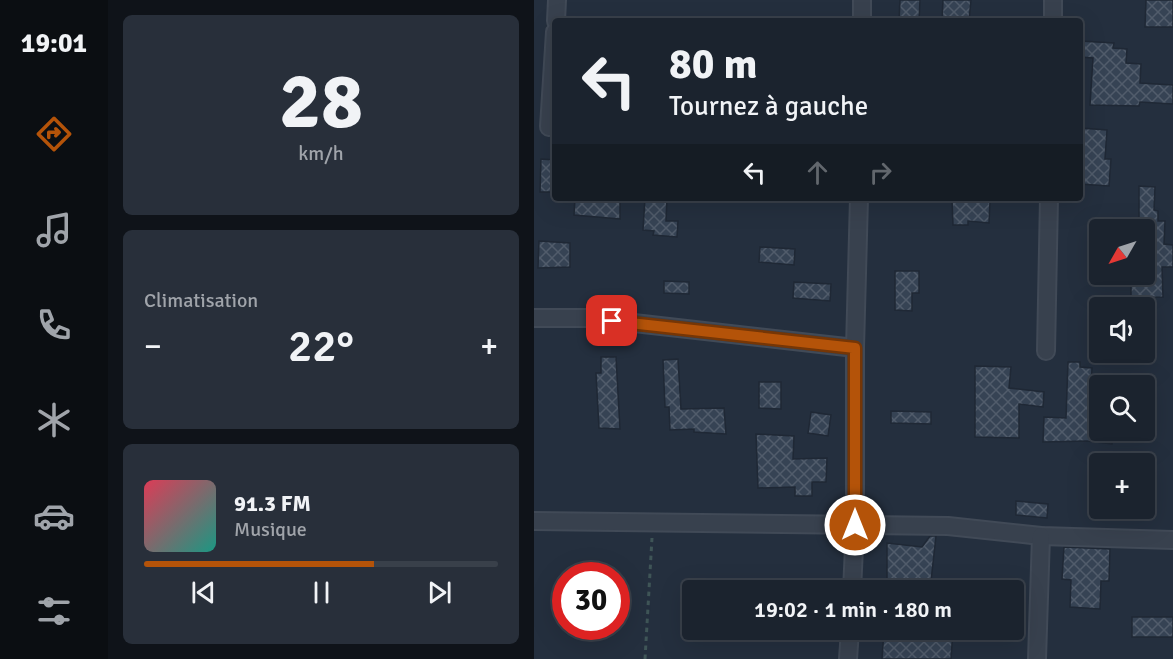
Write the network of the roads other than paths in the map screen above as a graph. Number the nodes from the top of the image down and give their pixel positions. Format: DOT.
graph roads {
  1 [pos="557,0"];
  2 [pos="862,0"];
  3 [pos="1053,0"];
  4 [pos="556,18"];
  5 [pos="862,18"];
  6 [pos="1053,18"];
  7 [pos="552,64"];
  8 [pos="546,127"];
  9 [pos="859,201"];
  10 [pos="1049,201"];
  11 [pos="534,318"];
  12 [pos="855,348"];
  13 [pos="1046,351"];
  14 [pos="534,521"];
  15 [pos="855,525"];
  16 [pos="1041,536"];
  17 [pos="1173,540"];
  18 [pos="852,580"];
  19 [pos="849,640"];
  20 [pos="848,659"];
  21 [pos="1037,659"];
  1 -- 4 [label="street"];
  2 -- 5 [label="street"];
  3 -- 6 [label="street"];
  7 -- 8 [label="street"];
  9 -- 12 [label="street"];
  10 -- 13 [label="street"];
  11 -- 12 [label="street"];
  12 -- 15 [label="street"];
  14 -- 15 [label="street"];
  15 -- 16 [label="street"];
  15 -- 18 [label="street"];
  16 -- 17 [label="street"];
  16 -- 21 [label="street"];
  19 -- 20 [label="street"];
}
